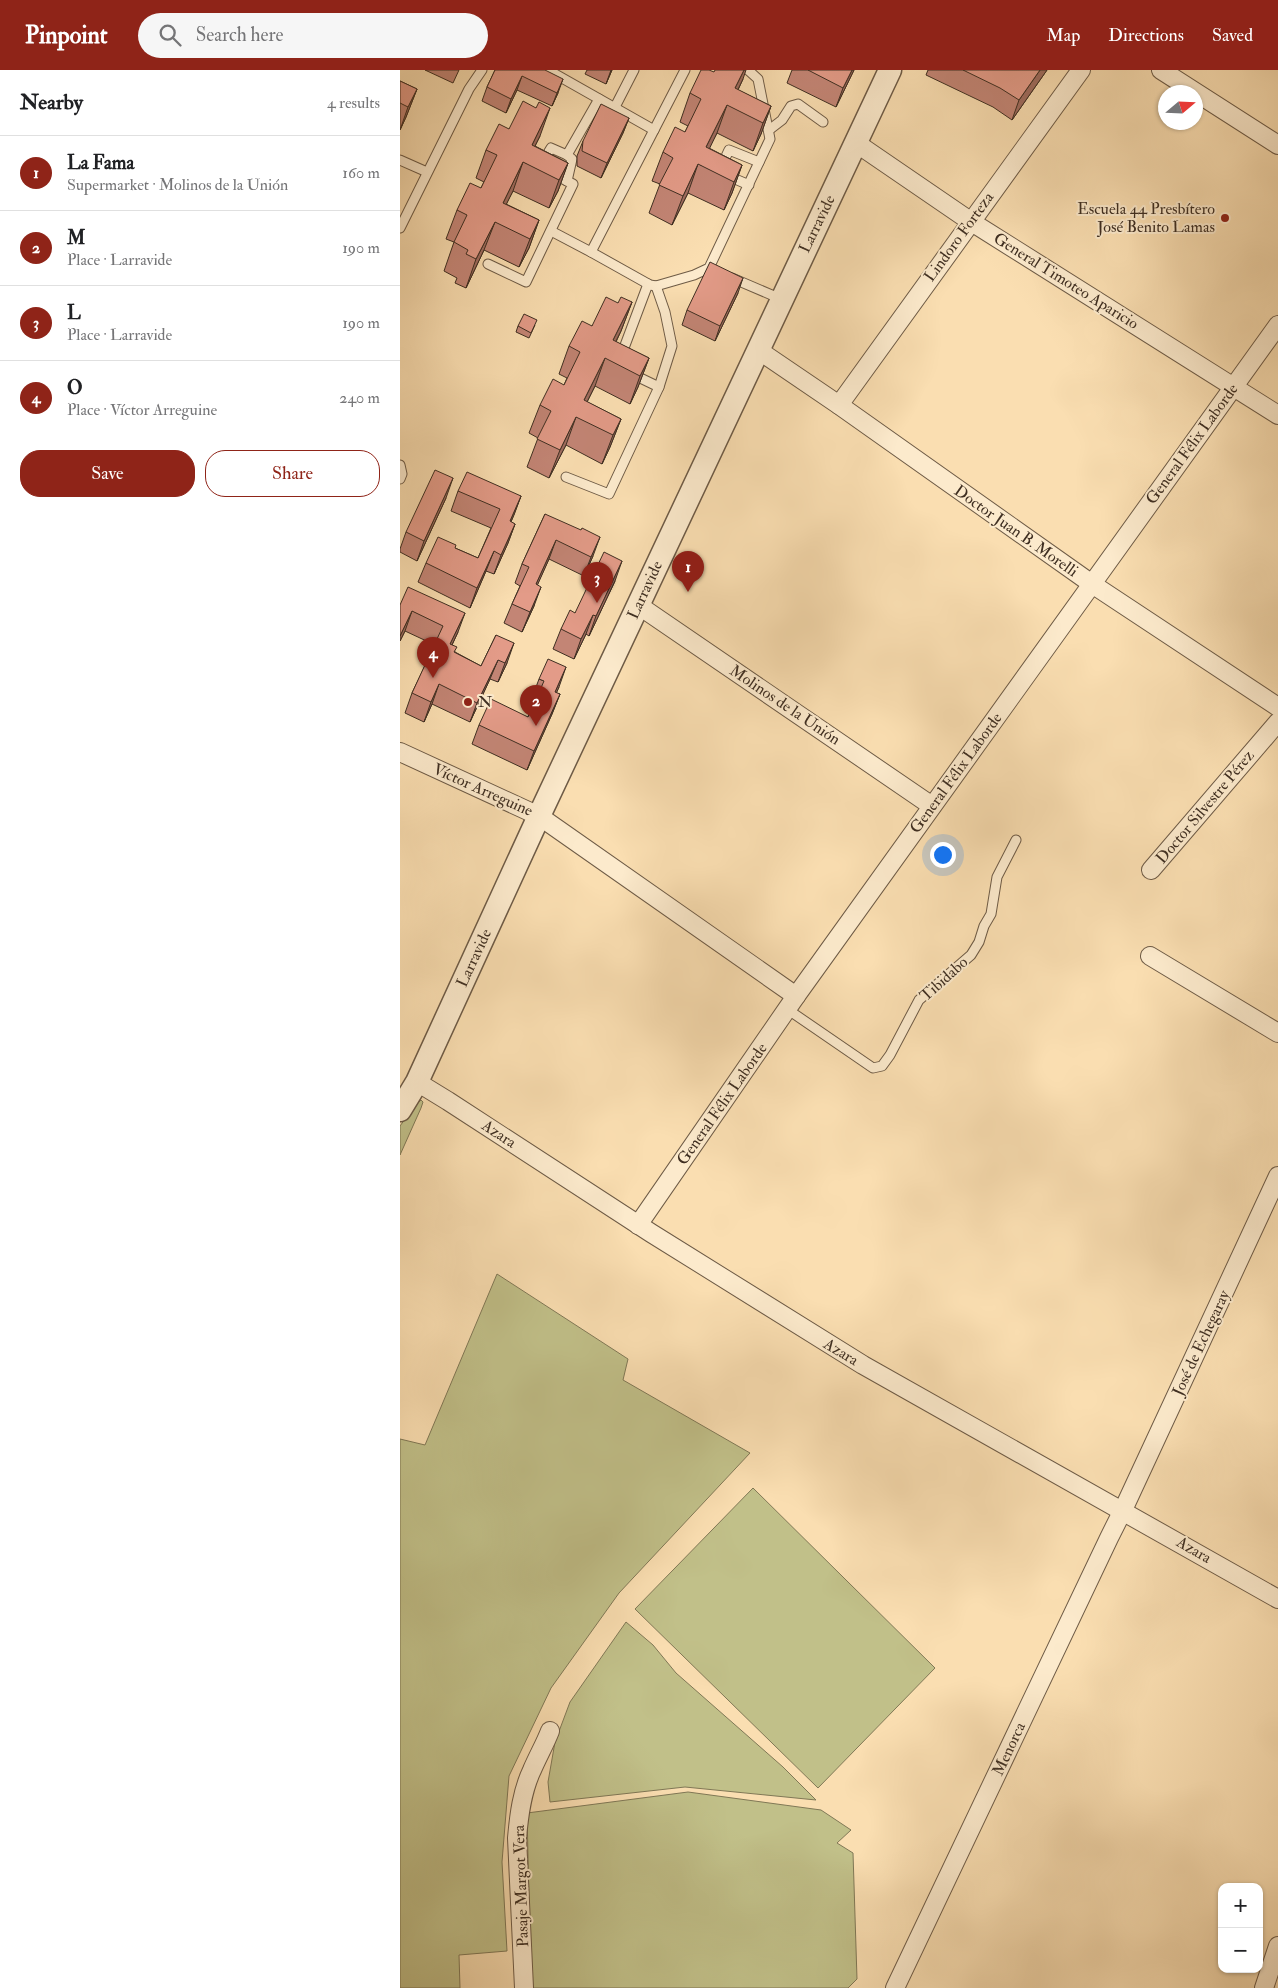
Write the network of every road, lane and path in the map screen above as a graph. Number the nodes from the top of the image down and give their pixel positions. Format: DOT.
graph roads {
  1 [pos="482,70"];
  2 [pos="548,70"];
  3 [pos="634,70"];
  4 [pos="685,70"];
  5 [pos="748,70"];
  6 [pos="890,70"];
  7 [pos="1081,70"];
  8 [pos="1161,70"];
  9 [pos="599,99"];
  10 [pos="614,107"];
  11 [pos="824,122"];
  12 [pos="654,130"];
  13 [pos="769,130"];
  14 [pos="856,143"];
  15 [pos="1278,145"];
  16 [pos="567,155"];
  17 [pos="400,160"];
  18 [pos="759,162"];
  19 [pos="427,172"];
  20 [pos="567,181"];
  21 [pos="749,185"];
  22 [pos="970,221"];
  23 [pos="400,228"];
  24 [pos="551,232"];
  25 [pos="590,252"];
  26 [pos="488,264"];
  27 [pos="717,272"];
  28 [pos="652,285"];
  29 [pos="781,299"];
  30 [pos="1278,325"];
  31 [pos="758,350"];
  32 [pos="659,387"];
  33 [pos="1233,387"];
  34 [pos="839,405"];
  35 [pos="1278,415"];
  36 [pos="400,465"];
  37 [pos="566,476"];
  38 [pos="400,479"];
  39 [pos="1092,584"];
  40 [pos="638,605"];
  41 [pos="1278,707"];
  42 [pos="1278,722"];
  43 [pos="400,752"];
  44 [pos="932,806"];
  45 [pos="540,816"];
  46 [pos="1016,840"];
  47 [pos="1151,870"];
  48 [pos="1150,956"];
  49 [pos="791,1003"];
  50 [pos="1278,1033"];
  51 [pos="417,1082"];
  52 [pos="400,1110"];
  53 [pos="1278,1176"];
  54 [pos="638,1225"];
  55 [pos="1123,1510"];
  56 [pos="1278,1599"];
  57 [pos="550,1731"];
  58 [pos="1278,1946"];
  59 [pos="524,1988"];
  60 [pos="895,1988"];
  61 [pos="1264,1988"];
  1 -- 19 [label="lane"];
  2 -- 9 [label="lane"];
  3 -- 10 [label="lane"];
  4 -- 12 [label="lane"];
  5 -- 13 [label="lane"];
  6 -- 14 [label="street, Larravide"];
  7 -- 22 [label="street, Lindoro Forteza"];
  8 -- 15 [label="street"];
  9 -- 10 [label="lane"];
  9 -- 16 [label="lane"];
  10 -- 12 [label="lane"];
  11 -- 13 [label="lane"];
  12 -- 25 [label="lane"];
  13 -- 18 [label="lane"];
  14 -- 22 [label="street, General Timoteo Aparicio"];
  14 -- 29 [label="street, Larravide"];
  16 -- 20 [label="lane"];
  16 -- 20 [label="lane"];
  17 -- 19 [label="lane"];
  18 -- 21 [label="lane"];
  18 -- 21 [label="lane"];
  19 -- 23 [label="lane"];
  20 -- 24 [label="lane"];
  21 -- 27 [label="lane"];
  22 -- 33 [label="street, General Timoteo Aparicio"];
  22 -- 34 [label="street, Lindoro Forteza"];
  24 -- 25 [label="lane"];
  24 -- 26 [label="lane"];
  25 -- 28 [label="lane"];
  27 -- 28 [label="lane"];
  27 -- 29 [label="lane"];
  28 -- 32 [label="lane"];
  28 -- 32 [label="lane"];
  29 -- 31 [label="street, Larravide"];
  30 -- 33 [label="street, General Félix Laborde"];
  31 -- 34 [label="street, Doctor Juan B. Morelli"];
  31 -- 40 [label="street, Larravide"];
  32 -- 37 [label="lane"];
  33 -- 35 [label="street, General Timoteo Aparicio"];
  33 -- 39 [label="street, General Félix Laborde"];
  34 -- 39 [label="street, Doctor Juan B. Morelli"];
  36 -- 38 [label="lane"];
  39 -- 41 [label="street, Doctor Juan B. Morelli"];
  39 -- 44 [label="street, General Félix Laborde"];
  40 -- 44 [label="street, Molinos de la Unión"];
  40 -- 45 [label="street, Larravide"];
  42 -- 47 [label="street, Doctor Silvestre Pérez"];
  43 -- 45 [label="street, Víctor Arreguine"];
  44 -- 49 [label="street, General Félix Laborde"];
  45 -- 49 [label="street, Tibidabo"];
  45 -- 51 [label="street, Larravide"];
  46 -- 49 [label="lane, Tibidabo"];
  48 -- 50 [label="street"];
  49 -- 54 [label="street, General Félix Laborde"];
  51 -- 52 [label="street, Larravide"];
  51 -- 54 [label="street, Azara"];
  53 -- 55 [label="street, José de Echegaray"];
  54 -- 55 [label="street, Azara"];
  55 -- 56 [label="street, Azara"];
  55 -- 60 [label="street, Menorca"];
  57 -- 59 [label="street, Pasaje Margot Vera"];
  58 -- 61 [label="street"];
}
